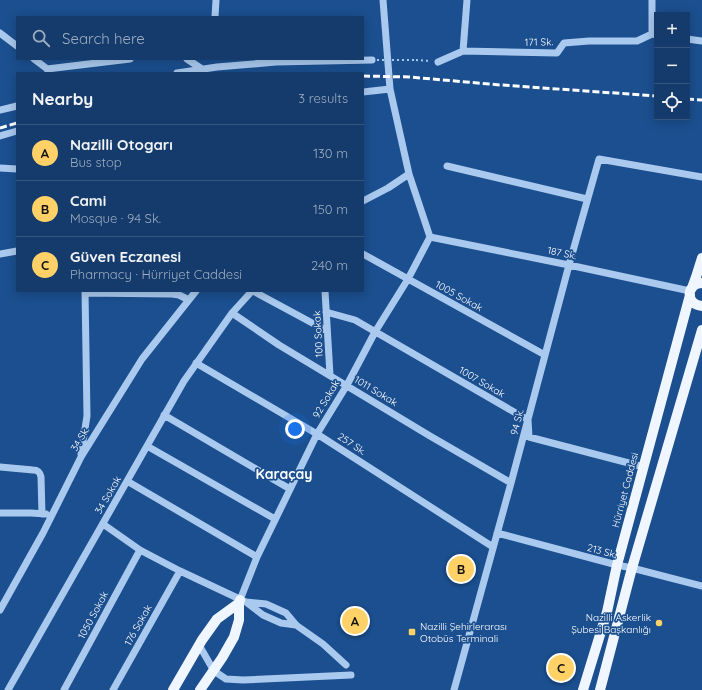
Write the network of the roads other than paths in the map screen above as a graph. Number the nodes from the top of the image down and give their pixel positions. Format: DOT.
graph roads {
  1 [pos="216,0"];
  2 [pos="383,0"];
  3 [pos="467,0"];
  4 [pos="652,0"];
  5 [pos="216,16"];
  6 [pos="0,33"];
  7 [pos="654,34"];
  8 [pos="690,39"];
  9 [pos="702,41"];
  10 [pos="16,45"];
  11 [pos="463,51"];
  12 [pos="35,60"];
  13 [pos="123,60"];
  14 [pos="188,60"];
  15 [pos="372,60"];
  16 [pos="438,62"];
  17 [pos="216,63"];
  18 [pos="202,69"];
  19 [pos="50,71"];
  20 [pos="183,72"];
  21 [pos="390,90"];
  22 [pos="364,92"];
  23 [pos="16,106"];
  24 [pos="0,110"];
  25 [pos="16,131"];
  26 [pos="0,136"];
  27 [pos="447,166"];
  28 [pos="0,168"];
  29 [pos="16,169"];
  30 [pos="409,174"];
  31 [pos="702,177"];
  32 [pos="587,199"];
  33 [pos="364,200"];
  34 [pos="430,237"];
  35 [pos="16,251"];
  36 [pos="0,254"];
  37 [pos="364,255"];
  38 [pos="702,258"];
  39 [pos="568,264"];
  40 [pos="408,279"];
  41 [pos="702,284"];
  42 [pos="85,292"];
  43 [pos="195,292"];
  44 [pos="252,292"];
  45 [pos="255,292"];
  46 [pos="325,292"];
  47 [pos="690,292"];
  48 [pos="189,300"];
  49 [pos="702,306"];
  50 [pos="326,312"];
  51 [pos="232,313"];
  52 [pos="702,330"];
  53 [pos="327,331"];
  54 [pos="375,332"];
  55 [pos="545,355"];
  56 [pos="196,363"];
  57 [pos="330,375"];
  58 [pos="347,385"];
  59 [pos="164,415"];
  60 [pos="528,420"];
  61 [pos="317,434"];
  62 [pos="147,446"];
  63 [pos="80,457"];
  64 [pos="0,467"];
  65 [pos="644,467"];
  66 [pos="127,481"];
  67 [pos="511,482"];
  68 [pos="290,489"];
  69 [pos="0,513"];
  70 [pos="42,514"];
  71 [pos="52,516"];
  72 [pos="275,519"];
  73 [pos="103,524"];
  74 [pos="497,534"];
  75 [pos="493,547"];
  76 [pos="140,550"];
  77 [pos="257,557"];
  78 [pos="617,565"];
  79 [pos="632,568"];
  80 [pos="180,571"];
  81 [pos="702,586"];
  82 [pos="242,601"];
  83 [pos="0,610"];
  84 [pos="296,624"];
  85 [pos="199,645"];
  86 [pos="346,665"];
  87 [pos="214,670"];
  88 [pos="351,675"];
  89 [pos="8,690"];
  90 [pos="64,690"];
  91 [pos="113,690"];
  92 [pos="173,690"];
  93 [pos="200,690"];
  94 [pos="454,690"];
  95 [pos="584,690"];
  96 [pos="600,690"];
  1 -- 5 [label="street"];
  2 -- 21 [label="street"];
  3 -- 11 [label="street"];
  4 -- 7 [label="street"];
  6 -- 10 [label="street"];
  7 -- 11 [label="street, 171 Sk."];
  8 -- 9 [label="street"];
  11 -- 16 [label="street, 171 Sk."];
  12 -- 19 [label="street"];
  13 -- 19 [label="street"];
  14 -- 18 [label="street"];
  15 -- 17 [label="street"];
  17 -- 18 [label="street"];
  18 -- 20 [label="street"];
  21 -- 22 [label="street"];
  21 -- 30 [label="street"];
  23 -- 24 [label="street"];
  25 -- 26 [label="street"];
  27 -- 32 [label="street"];
  28 -- 29 [label="street"];
  30 -- 33 [label="street"];
  30 -- 34 [label="street"];
  31 -- 32 [label="street, 94 Sk."];
  32 -- 39 [label="street, 94 Sk."];
  34 -- 39 [label="street, 187 Sk."];
  34 -- 40 [label="street, 92 Sokak"];
  35 -- 36 [label="street"];
  37 -- 40 [label="street, 1005 Sokak"];
  38 -- 47 [label="main road, Hürriyet Caddesi"];
  39 -- 47 [label="street, 187 Sk."];
  39 -- 55 [label="street, 94 Sk."];
  40 -- 54 [label="street, 92 Sokak"];
  40 -- 55 [label="street, 1005 Sokak"];
  41 -- 47 [label="main road"];
  42 -- 48 [label="street"];
  42 -- 63 [label="street"];
  43 -- 48 [label="street, 34 Sk."];
  44 -- 51 [label="street, 34 Sokak"];
  45 -- 53 [label="street"];
  46 -- 50 [label="street, 100 Sokak"];
  47 -- 49 [label="main road"];
  47 -- 65 [label="main road, Hürriyet Caddesi"];
  48 -- 63 [label="street, 34 Sk."];
  50 -- 53 [label="street, 100 Sokak"];
  50 -- 54 [label="street, 1007 Sokak"];
  51 -- 56 [label="street, 34 Sokak"];
  51 -- 57 [label="street, 1011 Sokak"];
  52 -- 79 [label="main road"];
  53 -- 57 [label="street, 100 Sokak"];
  54 -- 58 [label="street, 92 Sokak"];
  54 -- 60 [label="street, 1007 Sokak"];
  55 -- 60 [label="street, 94 Sk."];
  56 -- 59 [label="street, 34 Sokak"];
  56 -- 61 [label="street, 257 Sk."];
  57 -- 58 [label="street, 1011 Sokak"];
  58 -- 61 [label="street, 92 Sokak"];
  58 -- 67 [label="street, 1011 Sokak"];
  59 -- 62 [label="street, 34 Sokak"];
  59 -- 68 [label="street"];
  60 -- 65 [label="street"];
  60 -- 67 [label="street, 94 Sk."];
  61 -- 68 [label="street, 92 Sokak"];
  61 -- 75 [label="street, 257 Sk."];
  62 -- 66 [label="street, 34 Sokak"];
  62 -- 72 [label="street"];
  63 -- 71 [label="street, 34 Sk."];
  64 -- 70 [label="street"];
  65 -- 78 [label="main road, Hürriyet Caddesi"];
  66 -- 73 [label="street, 34 Sokak"];
  66 -- 77 [label="street"];
  67 -- 74 [label="street, 94 Sk."];
  68 -- 72 [label="street, 92 Sokak"];
  69 -- 70 [label="street"];
  70 -- 71 [label="street"];
  71 -- 83 [label="street, 34 Sk."];
  72 -- 77 [label="street, 92 Sokak"];
  73 -- 76 [label="street"];
  73 -- 89 [label="street, 34 Sokak"];
  74 -- 75 [label="street, 94 Sk."];
  74 -- 78 [label="street, 213 Sk."];
  75 -- 94 [label="street, 94 Sk."];
  76 -- 80 [label="street"];
  76 -- 90 [label="street, 1050 Sokak"];
  77 -- 82 [label="street, 92 Sokak"];
  78 -- 79 [label="street, 213 Sk."];
  78 -- 95 [label="main road, Hürriyet Caddesi"];
  79 -- 81 [label="street, 213 Sk."];
  79 -- 96 [label="main road"];
  80 -- 82 [label="street"];
  80 -- 91 [label="street, 176 Sokak"];
  82 -- 84 [label="street"];
  82 -- 84 [label="street"];
  82 -- 85 [label="main road"];
  82 -- 87 [label="main road"];
  84 -- 86 [label="street"];
  85 -- 87 [label="street"];
  85 -- 92 [label="main road"];
  87 -- 88 [label="street"];
  87 -- 93 [label="main road"];
}
